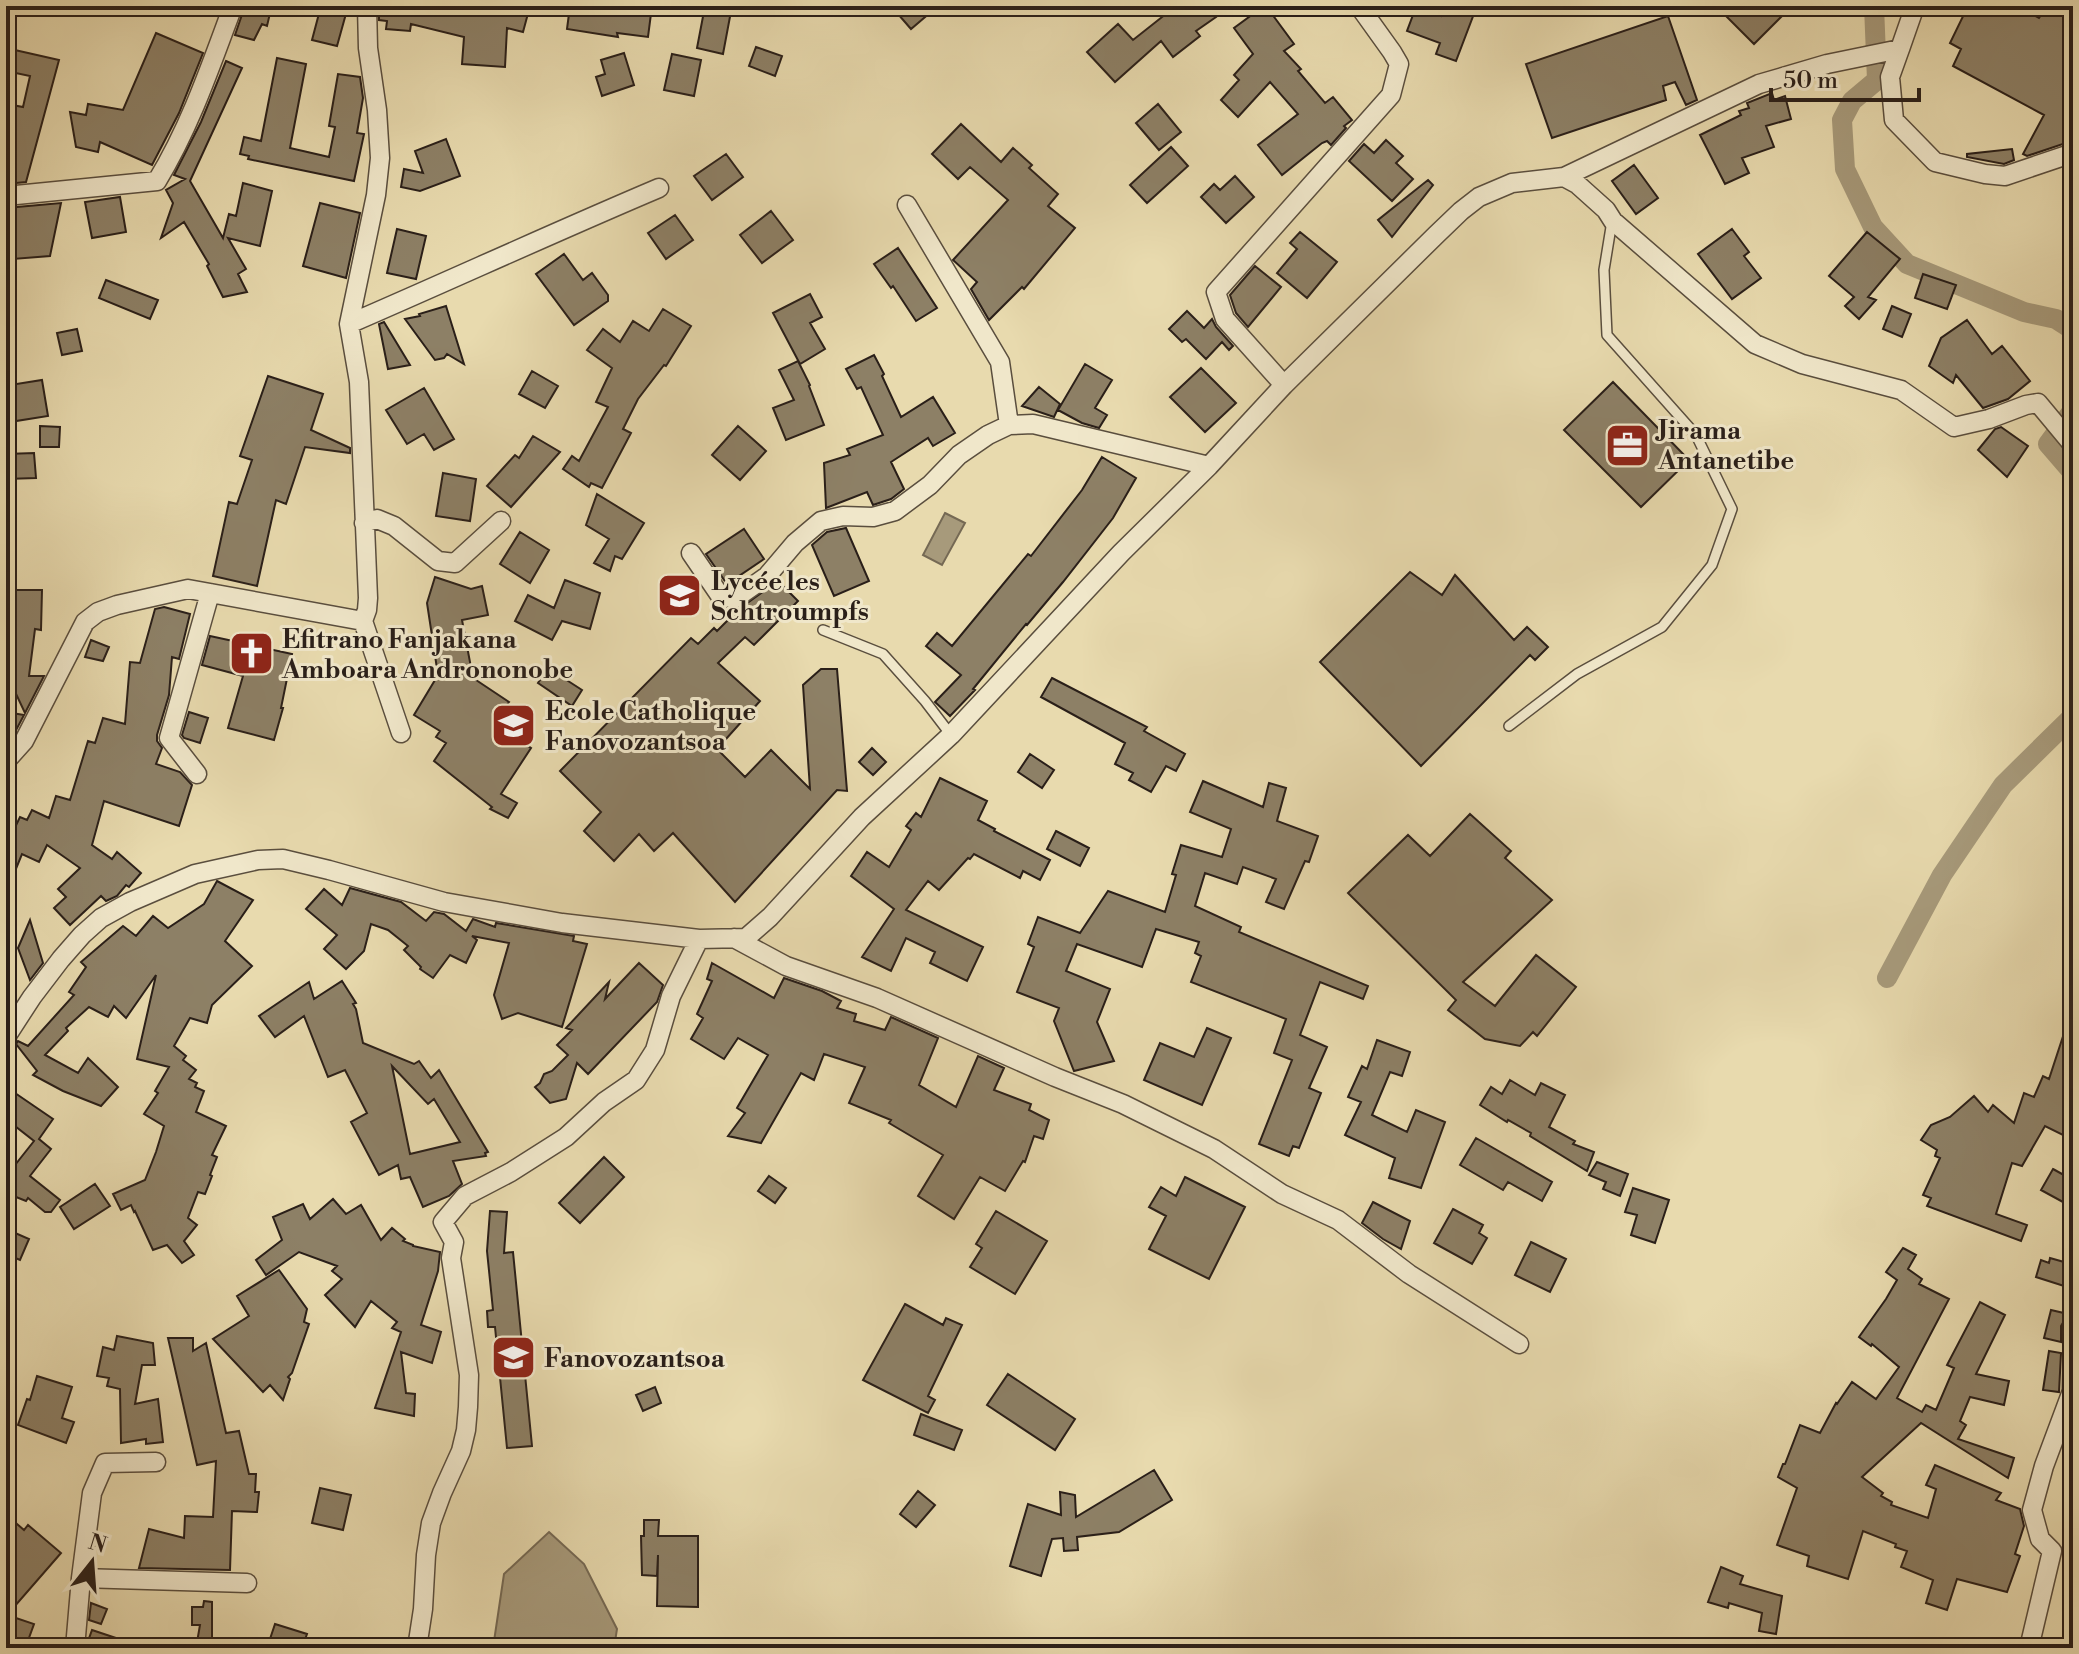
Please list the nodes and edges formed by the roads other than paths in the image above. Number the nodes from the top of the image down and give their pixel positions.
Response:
1 (233, 6) edge
2 (367, 6) edge
3 (1359, 6) edge
4 (1915, 6) edge
5 (1900, 49) junction
6 (2073, 153) edge
7 (1564, 177) junction
8 (659, 188) dead end
9 (6, 196) edge
10 (907, 205) dead end
11 (1613, 221) junction
12 (349, 324) junction
13 (1284, 385) junction
14 (1009, 425) junction
15 (2073, 445) edge
16 (1209, 466) junction
17 (501, 521) dead end
18 (364, 523) junction
19 (691, 553) dead end
20 (210, 593) junction
21 (363, 621) junction
22 (823, 630) dead end
23 (1509, 726) dead end
24 (401, 733) dead end
25 (951, 735) junction
26 (6, 761) edge
27 (197, 774) dead end
28 (734, 938) junction
29 (699, 939) junction
30 (6, 1037) edge
31 (2073, 1327) edge
32 (1519, 1344) dead end
33 (2073, 1428) edge
34 (2054, 1439) junction
35 (156, 1462) dead end
36 (81, 1578) junction
37 (247, 1583) dead end
38 (75, 1648) edge
39 (417, 1648) edge
40 (2029, 1648) edge

1 - 9 street
2 - 12 street
3 - 13 street
4 - 5 street
5 - 6 street
5 - 7 street
7 - 11 street
7 - 13 street
8 - 12 street
10 - 14 street
11 - 15 street
11 - 23 lane
12 - 18 street
13 - 16 street
14 - 16 street
14 - 19 street
16 - 25 street
17 - 18 street
18 - 21 street
20 - 21 street
20 - 26 street
20 - 27 street
21 - 24 street
22 - 25 lane
25 - 28 street
28 - 29 street
28 - 32 street
29 - 30 street
29 - 39 street
31 - 34 street
33 - 34 street
34 - 40 street
35 - 36 street
36 - 37 street
36 - 38 street

